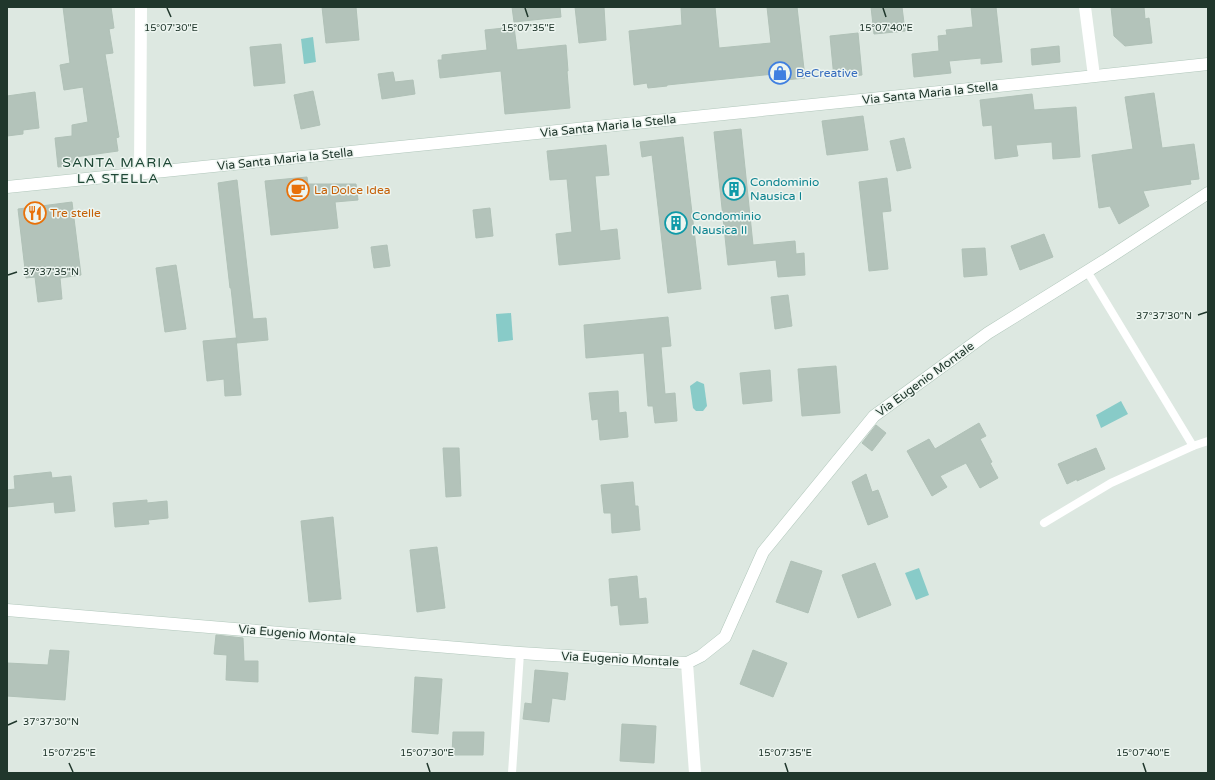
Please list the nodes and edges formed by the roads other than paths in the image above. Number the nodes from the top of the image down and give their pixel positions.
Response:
1 (141, 7) edge
2 (1085, 7) edge
3 (1208, 64) edge
4 (1094, 76) junction
5 (140, 174) junction
6 (7, 187) edge
7 (1208, 193) edge
8 (1087, 271) junction
9 (1208, 441) edge
10 (1193, 446) junction
11 (1044, 523) dead end
12 (7, 610) edge
13 (520, 653) junction
14 (687, 662) junction
15 (512, 773) edge
16 (695, 773) edge

1 - 5 street
2 - 4 street
3 - 4 street, Via Santa Maria la Stella
4 - 5 street, Via Santa Maria la Stella
5 - 6 street, Via Santa Maria la Stella
7 - 8 street, Via Eugenio Montale
8 - 10 lane
8 - 14 street, Via Eugenio Montale
9 - 10 lane
10 - 11 lane
12 - 13 street, Via Eugenio Montale
13 - 14 street, Via Eugenio Montale
13 - 15 lane
14 - 16 street

